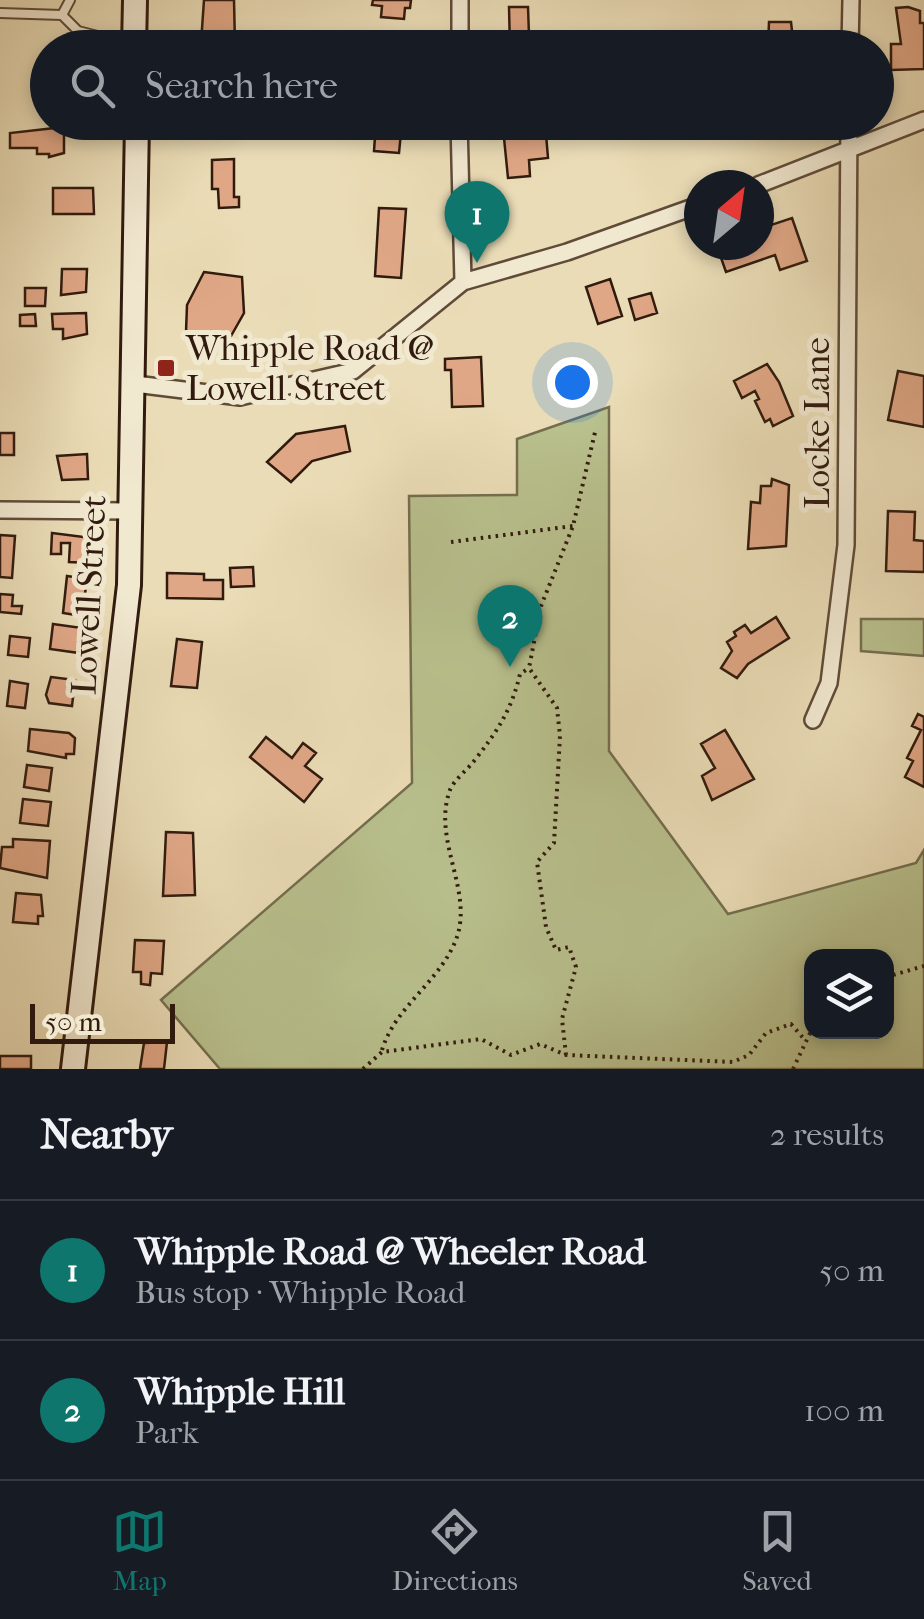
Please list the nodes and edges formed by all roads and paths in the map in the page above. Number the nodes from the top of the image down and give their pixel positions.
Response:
1 (70, 0) edge
2 (135, 0) edge
3 (460, 0) edge
4 (851, 0) edge
5 (0, 13) edge
6 (62, 15) junction
7 (76, 30) edge
8 (134, 30) edge
9 (460, 30) edge
10 (850, 30) edge
11 (924, 120) edge
12 (894, 132) edge
13 (137, 140) edge
14 (459, 140) edge
15 (848, 140) edge
16 (875, 140) edge
17 (848, 151) junction
18 (774, 179) edge
19 (684, 210) edge
20 (463, 282) junction
21 (135, 384) junction
22 (596, 428) dead end
23 (0, 510) edge
24 (129, 511) junction
25 (574, 526) junction
26 (451, 542) dead end
27 (529, 668) junction
28 (813, 720) dead end
29 (924, 966) edge
30 (894, 975) edge
31 (805, 1040) joint
32 (76, 1044) junction
33 (382, 1052) junction
34 (566, 1054) junction
35 (73, 1069) edge
36 (83, 1069) edge
37 (363, 1069) edge
38 (793, 1069) edge

1 - 6 lane
2 - 8 main road
3 - 9 street
4 - 10 street
5 - 6 lane
6 - 7 lane
11 - 12 street
13 - 21 main road, Lowell Street
14 - 20 street
15 - 17 street, Locke Lane
16 - 17 street
17 - 18 street
17 - 28 street, Locke Lane
19 - 20 street
20 - 21 street
21 - 24 main road, Lowell Street
22 - 25 path
23 - 24 street
24 - 32 main road, Lowell Street
25 - 26 path
25 - 27 path
27 - 33 path
27 - 34 path
29 - 30 path
31 - 34 path
31 - 38 path
32 - 35 main road, Lowell Street
32 - 36 main road
33 - 34 path
33 - 37 path

